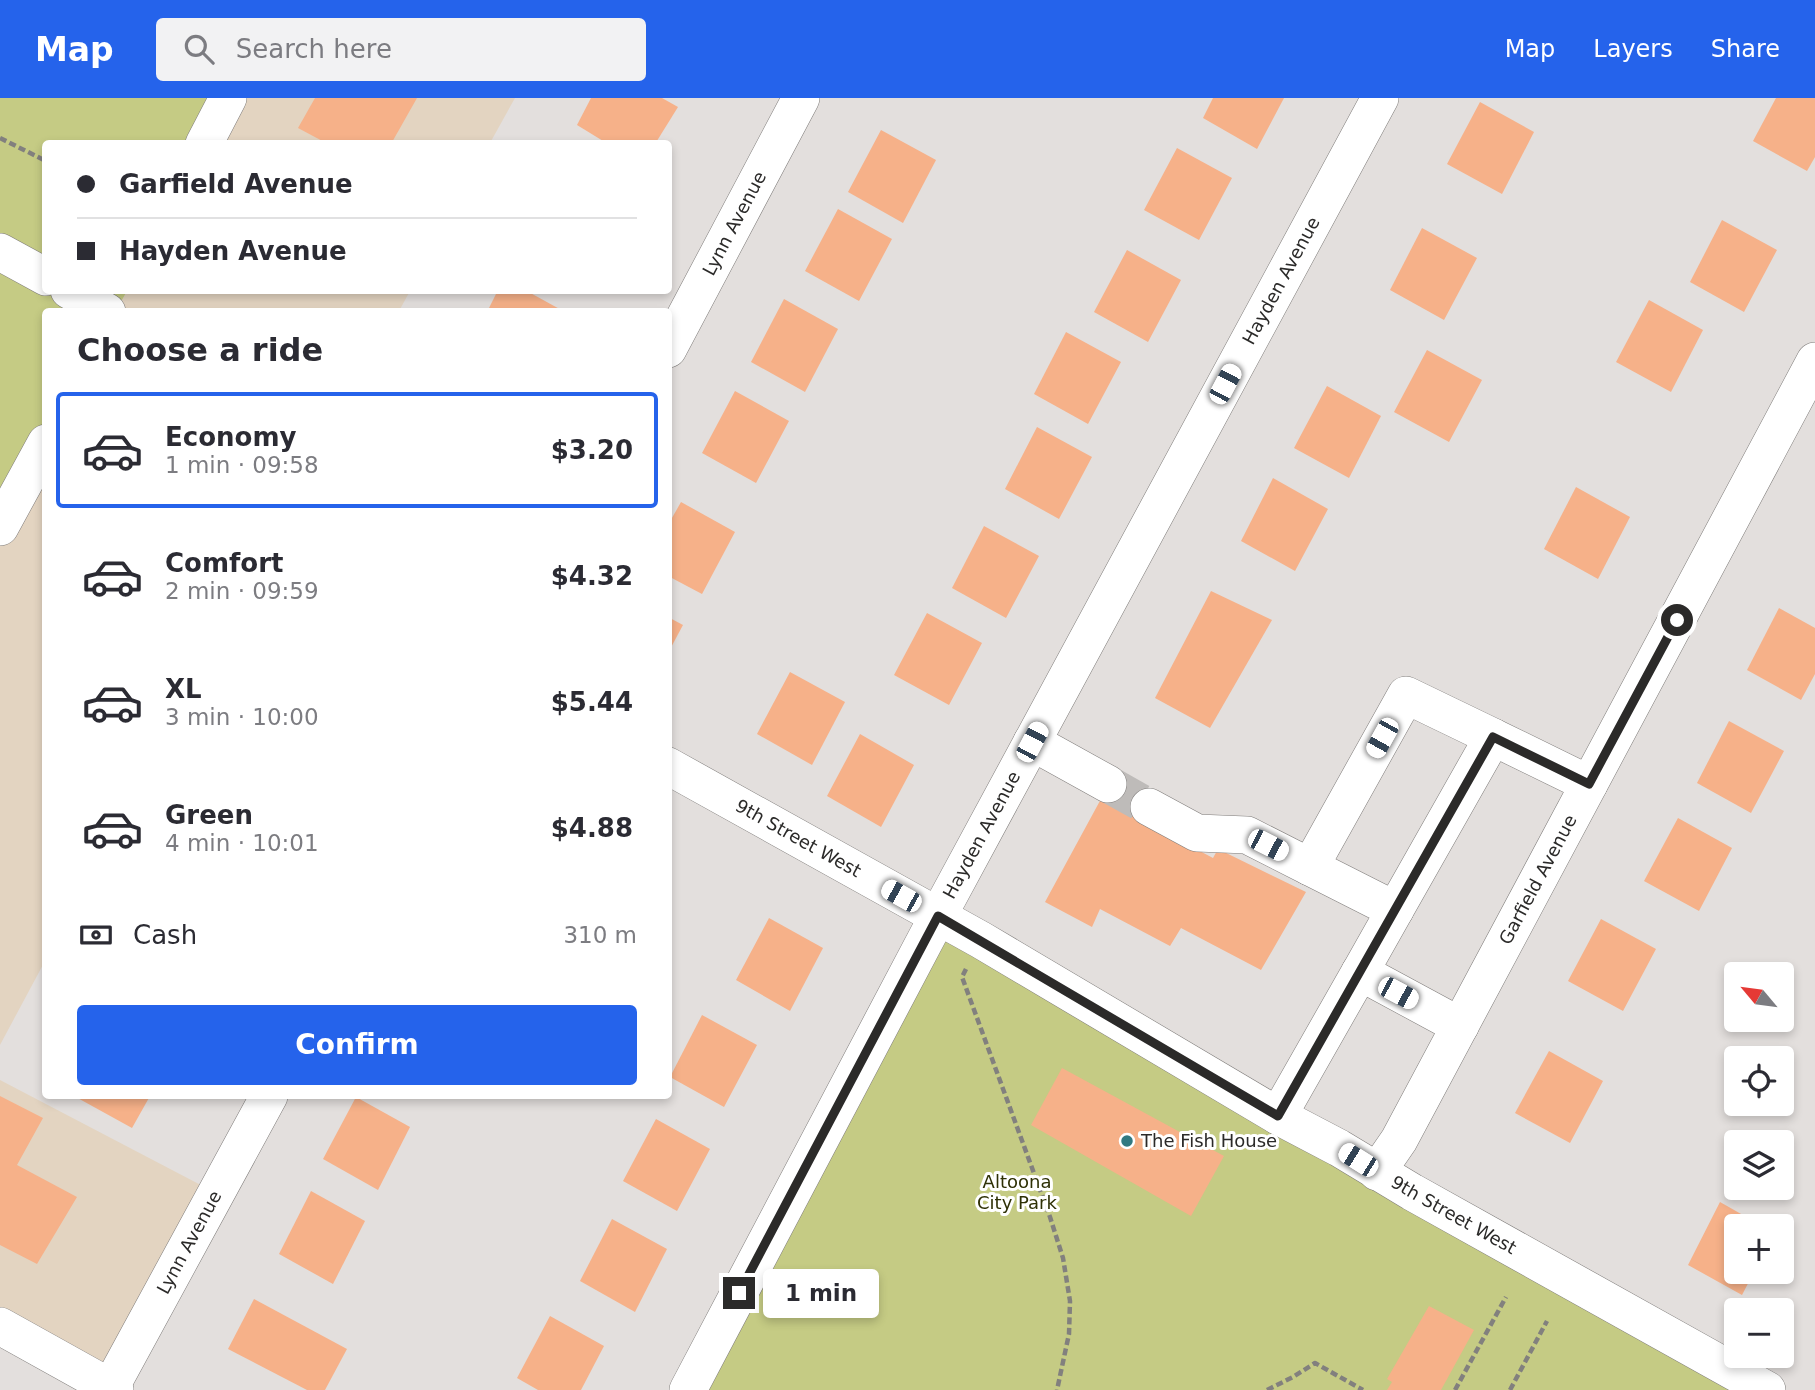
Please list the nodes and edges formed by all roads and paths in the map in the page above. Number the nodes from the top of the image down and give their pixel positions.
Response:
1 (228, 98) edge
2 (802, 98) edge
3 (1380, 98) edge
4 (0, 138) edge
5 (206, 140) edge
6 (42, 159) edge
7 (0, 252) edge
8 (42, 275) edge
9 (76, 294) edge
10 (100, 308) edge
11 (672, 342) edge
12 (1815, 361) edge
13 (42, 450) edge
14 (0, 527) edge
15 (1493, 737) junction
16 (1032, 742) junction
17 (672, 768) edge
18 (1589, 784) junction
19 (1108, 785) tunnel mouth
20 (1149, 807) tunnel mouth
21 (1310, 867) junction
22 (1395, 910) junction
23 (938, 916) junction
24 (981, 940) junction
25 (1360, 972) junction
26 (1460, 1027) junction
27 (267, 1099) edge
28 (1278, 1116) junction
29 (1377, 1172) junction
30 (1506, 1297) dead end
31 (1547, 1321) dead end
32 (0, 1326) edge
33 (112, 1389) edge
34 (688, 1390) edge
35 (1058, 1390) edge
36 (1267, 1390) edge
37 (1363, 1390) edge
38 (1455, 1390) edge
39 (1510, 1390) edge
40 (1767, 1390) edge

1 - 5 street
2 - 11 street, Lynn Avenue
3 - 16 street, Hayden Avenue
4 - 6 path
7 - 8 street
9 - 10 street
12 - 18 street, Garfield Avenue
13 - 14 street
15 - 18 street
15 - 21 street
15 - 22 street
16 - 19 street
16 - 23 street, Hayden Avenue
17 - 23 street, 9th Street West
18 - 26 street, Garfield Avenue
20 - 21 street
21 - 22 street
22 - 25 street
23 - 24 street, 9th Street West
23 - 34 street, Hayden Avenue
24 - 28 street, 9th Street West
24 - 35 path
25 - 26 street
25 - 28 street
26 - 29 street, Garfield Avenue
27 - 33 street, Lynn Avenue
28 - 29 street, 9th Street West
29 - 40 street, 9th Street West
30 - 38 path
31 - 39 path
32 - 33 street
36 - 37 path

